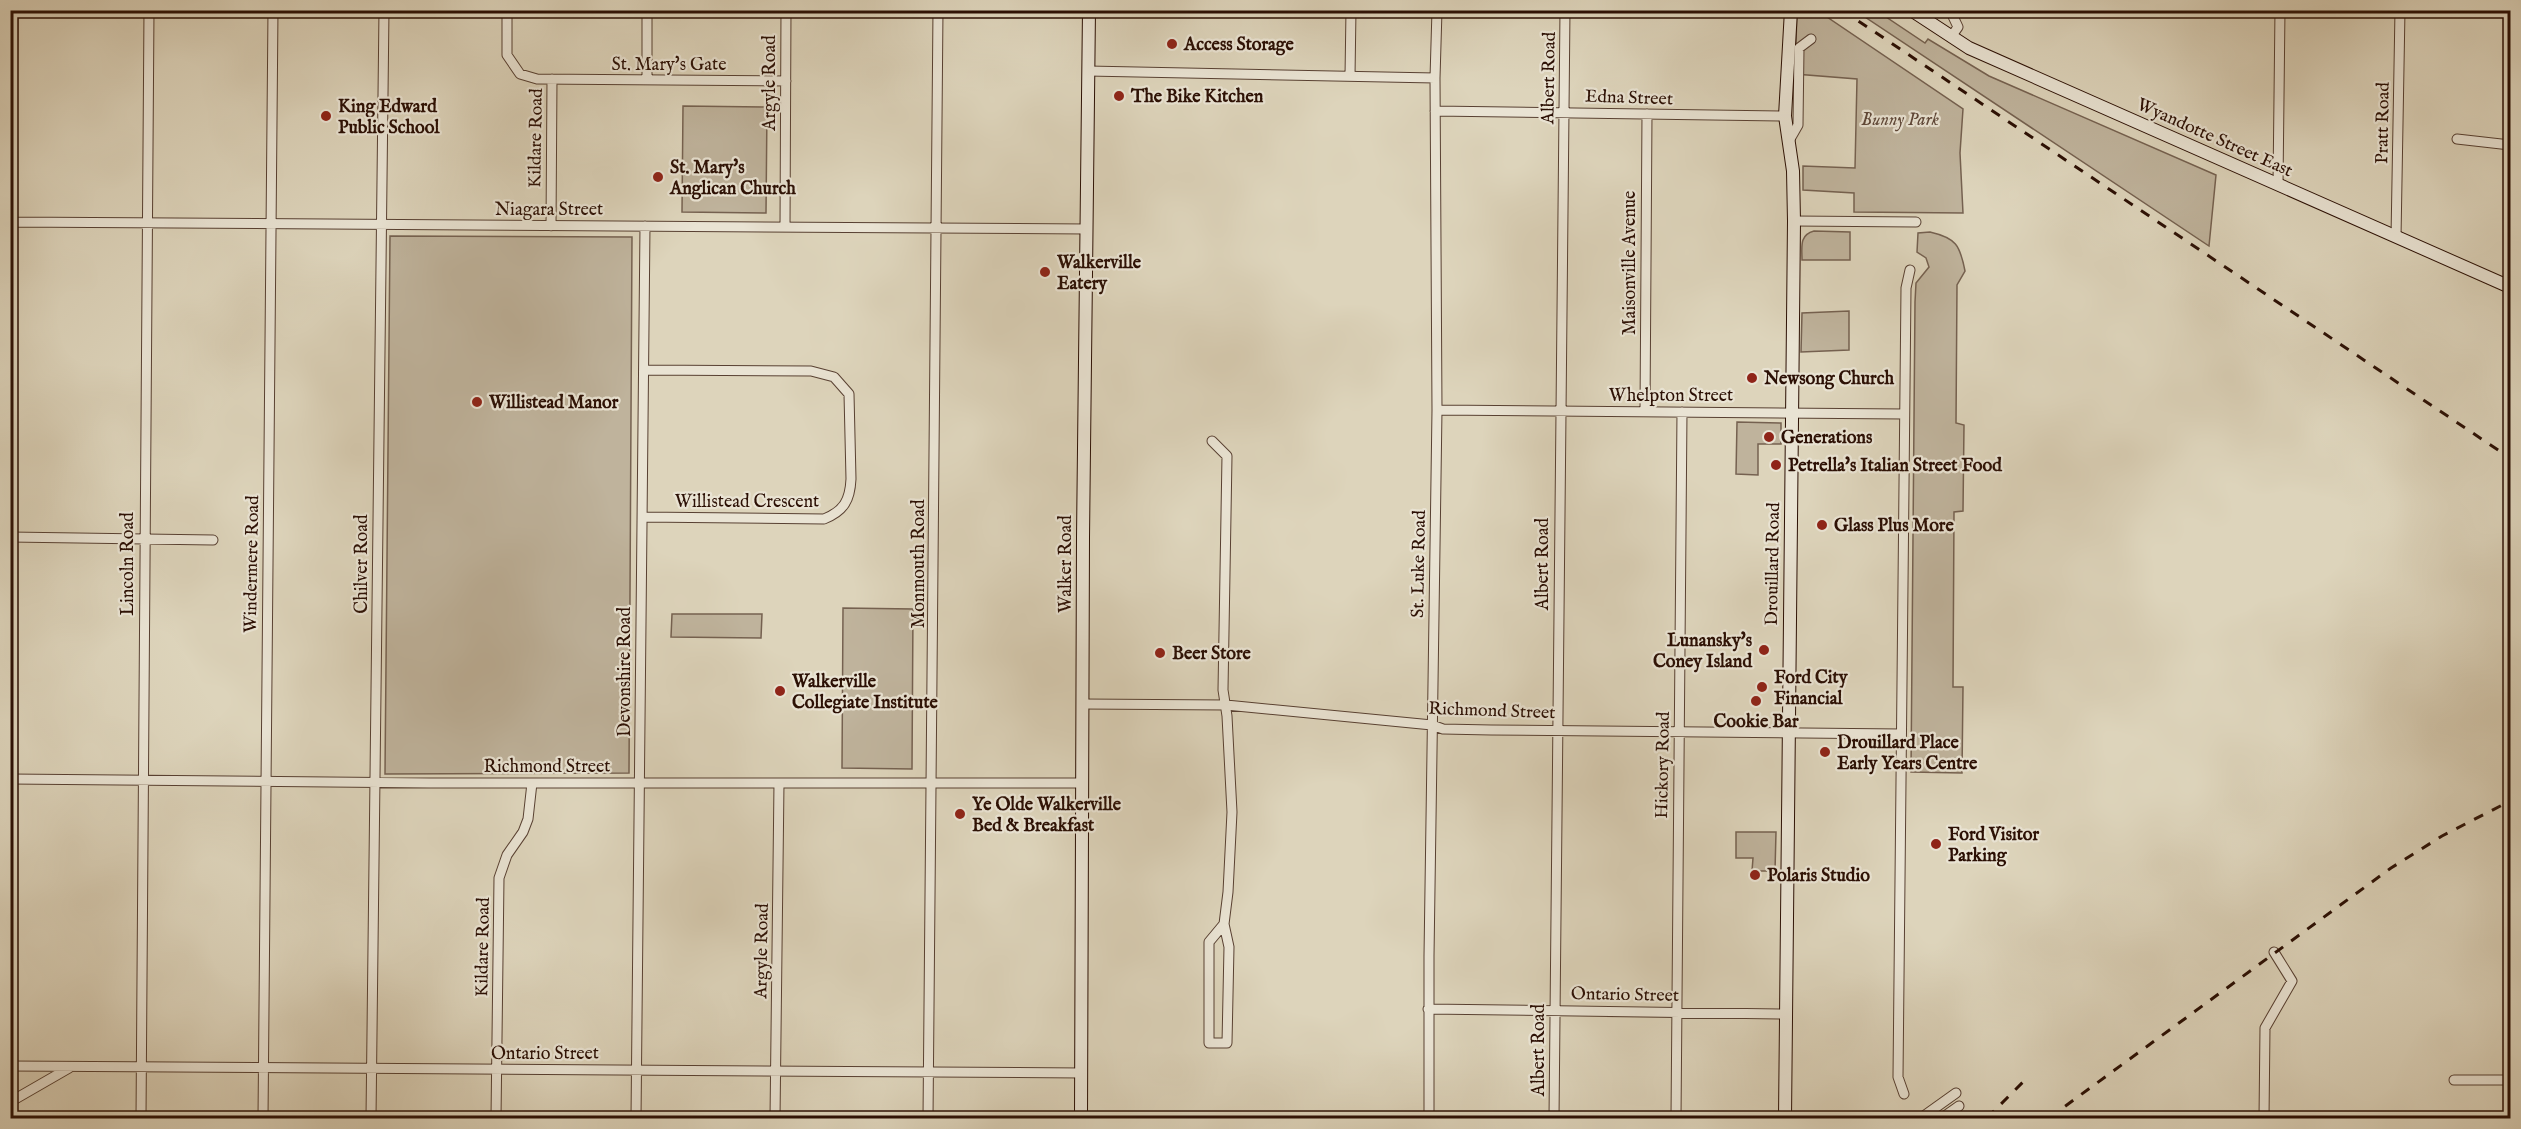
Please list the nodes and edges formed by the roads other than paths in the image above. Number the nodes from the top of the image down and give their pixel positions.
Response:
1 (13, 10) edge
2 (149, 10) edge
3 (273, 10) edge
4 (384, 10) edge
5 (507, 10) edge
6 (647, 10) edge
7 (786, 10) edge
8 (938, 10) edge
9 (1089, 10) edge
10 (1351, 10) edge
11 (1437, 10) edge
12 (1565, 10) edge
13 (1791, 10) edge
14 (1911, 10) edge
15 (1950, 10) edge
16 (2280, 10) edge
17 (2400, 10) edge
18 (1952, 38) junction
19 (1811, 39) dead end
20 (1088, 72) junction
21 (1350, 76) junction
22 (1435, 78) junction
23 (552, 80) junction
24 (647, 80) junction
25 (786, 81) junction
26 (1435, 111) junction
27 (1564, 111) junction
28 (1647, 114) junction
29 (1785, 116) junction
30 (1790, 139) junction
31 (2457, 139) dead end
32 (2511, 145) edge
33 (2278, 184) junction
34 (1794, 221) junction
35 (11, 222) edge
36 (1916, 222) dead end
37 (147, 223) junction
38 (271, 224) junction
39 (381, 224) junction
40 (551, 226) junction
41 (645, 226) junction
42 (785, 227) junction
43 (936, 227) junction
44 (1087, 230) junction
45 (2396, 237) junction
46 (1910, 270) dead end
47 (2511, 287) edge
48 (10, 330) edge
49 (644, 370) junction
50 (1437, 410) junction
51 (1560, 411) junction
52 (1645, 411) junction
53 (1682, 412) junction
54 (1792, 412) junction
55 (1904, 414) junction
56 (1212, 441) dead end
57 (642, 517) junction
58 (10, 537) edge
59 (144, 539) junction
60 (213, 540) dead end
61 (1083, 704) junction
62 (1226, 705) junction
63 (1432, 725) junction
64 (1558, 729) junction
65 (1679, 731) junction
66 (1788, 733) junction
67 (1901, 734) junction
68 (10, 779) edge
69 (142, 781) junction
70 (266, 781) junction
71 (376, 782) junction
72 (532, 783) junction
73 (640, 783) junction
74 (779, 783) junction
75 (932, 783) junction
76 (1083, 783) junction
77 (1224, 924) junction
78 (2274, 952) dead end
79 (1428, 1009) junction
80 (1555, 1009) junction
81 (1676, 1011) junction
82 (1785, 1014) junction
83 (10, 1066) edge
84 (71, 1066) junction
85 (141, 1067) junction
86 (263, 1068) junction
87 (371, 1068) junction
88 (497, 1069) junction
89 (637, 1070) junction
90 (776, 1071) junction
91 (928, 1072) junction
92 (1082, 1073) junction
93 (2454, 1080) dead end
94 (2511, 1080) edge
95 (1956, 1093) dead end
96 (1904, 1094) dead end
97 (14, 1100) edge
98 (1959, 1106) dead end
99 (141, 1119) edge
100 (263, 1119) edge
101 (371, 1119) edge
102 (496, 1119) edge
103 (636, 1119) edge
104 (776, 1119) edge
105 (928, 1119) edge
106 (1081, 1119) edge
107 (1429, 1119) edge
108 (1554, 1119) edge
109 (1676, 1119) edge
110 (1785, 1119) edge
111 (1921, 1119) edge
112 (1942, 1119) edge
113 (2264, 1119) edge

1 - 35 street
2 - 37 street, Lincoln Road
3 - 38 street, Windermere Road
4 - 39 street, Chilver Road
5 - 23 street, Kildare Road
6 - 24 street
7 - 25 street, Argyle Road
8 - 43 street, Monmouth Road
9 - 20 main road, Walker Road
10 - 21 street
11 - 22 street, St. Luke Road
12 - 27 street, Albert Road
13 - 29 main road, Drouillard Road
14 - 18 main road, Wyandotte Street East
15 - 18 street
16 - 33 street
17 - 45 street, Pratt Road
18 - 33 main road, Wyandotte Street East
19 - 30 street
20 - 21 street
20 - 44 main road, Walker Road
21 - 22 street
22 - 26 street, St. Luke Road
23 - 24 street, St. Mary's Gate
23 - 40 street, Kildare Road
24 - 25 street, St. Mary's Gate
25 - 42 street, Argyle Road
26 - 27 street, Edna Street
26 - 50 street, St. Luke Road
27 - 28 street, Edna Street
27 - 51 street, Albert Road
28 - 29 street, Edna Street
28 - 52 street, Maisonville Avenue
29 - 30 main road, Drouillard Road
30 - 34 main road, Drouillard Road
31 - 32 street
33 - 45 main road, Wyandotte Street East
34 - 36 street
34 - 54 main road, Drouillard Road
35 - 37 street, Niagara Street
35 - 48 street
37 - 38 street, Niagara Street
37 - 59 street, Lincoln Road
38 - 39 street, Niagara Street
38 - 70 street, Windermere Road
39 - 40 street, Niagara Street
39 - 71 street, Chilver Road
40 - 41 street, Niagara Street
41 - 42 street, Niagara Street
41 - 49 street, Devonshire Road
42 - 43 street, Niagara Street
43 - 44 street, Niagara Street
43 - 75 street, Monmouth Road
44 - 61 main road, Walker Road
45 - 47 main road, Wyandotte Street East
46 - 55 street
49 - 57 street, Devonshire Road
49 - 57 street, Willistead Crescent
50 - 51 street, Whelpton Street
50 - 63 street, St. Luke Road
51 - 52 street, Whelpton Street
51 - 64 street, Albert Road
52 - 53 street, Whelpton Street
53 - 54 street, Whelpton Street
53 - 65 street, Hickory Road
54 - 55 street, Whelpton Street
54 - 66 main road, Drouillard Road
55 - 67 street
56 - 62 street
57 - 73 street, Devonshire Road
58 - 59 street
59 - 60 street
59 - 69 street, Lincoln Road
61 - 62 street, Richmond Street
61 - 76 main road, Walker Road
62 - 63 street, Richmond Street
62 - 77 street
63 - 64 street, Richmond Street
63 - 79 street, St. Luke Road
64 - 65 street, Richmond Street
64 - 80 street, Albert Road
65 - 66 street, Richmond Street
65 - 81 street, Hickory Road
66 - 67 street, Richmond Street
66 - 82 main road, Drouillard Road
67 - 96 street
68 - 69 street, Richmond Street
69 - 70 street, Richmond Street
69 - 85 street, Lincoln Road
70 - 71 street, Richmond Street
70 - 86 street, Windermere Road
71 - 72 street, Richmond Street
71 - 87 street, Chilver Road
72 - 73 street, Richmond Street
72 - 88 street, Kildare Road
73 - 74 street, Richmond Street
73 - 89 street, Devonshire Road
74 - 75 street, Richmond Street
74 - 90 street, Argyle Road
75 - 76 street, Richmond Street
75 - 91 street, Monmouth Road
76 - 92 main road, Walker Road
77 - 77 street
78 - 113 street
79 - 80 street, Ontario Street
79 - 107 street, St. Luke Road
80 - 81 street, Ontario Street
80 - 108 street, Albert Road
81 - 82 street, Ontario Street
81 - 109 street, Hickory Road
82 - 110 main road, Drouillard Road
83 - 84 street, Ontario Street
84 - 85 street, Ontario Street
84 - 97 street
85 - 86 street, Ontario Street
85 - 99 street, Lincoln Road
86 - 87 street, Ontario Street
86 - 100 street, Windermere Road
87 - 88 street, Ontario Street
87 - 101 street, Chilver Road
88 - 89 street, Ontario Street
88 - 102 street, Kildare Road
89 - 90 street, Ontario Street
89 - 103 street, Devonshire Road
90 - 91 street, Ontario Street
90 - 104 street, Argyle Road
91 - 92 street, Ontario Street
91 - 105 street, Monmouth Road
92 - 106 main road, Walker Road
93 - 94 street
95 - 111 street
98 - 112 street

